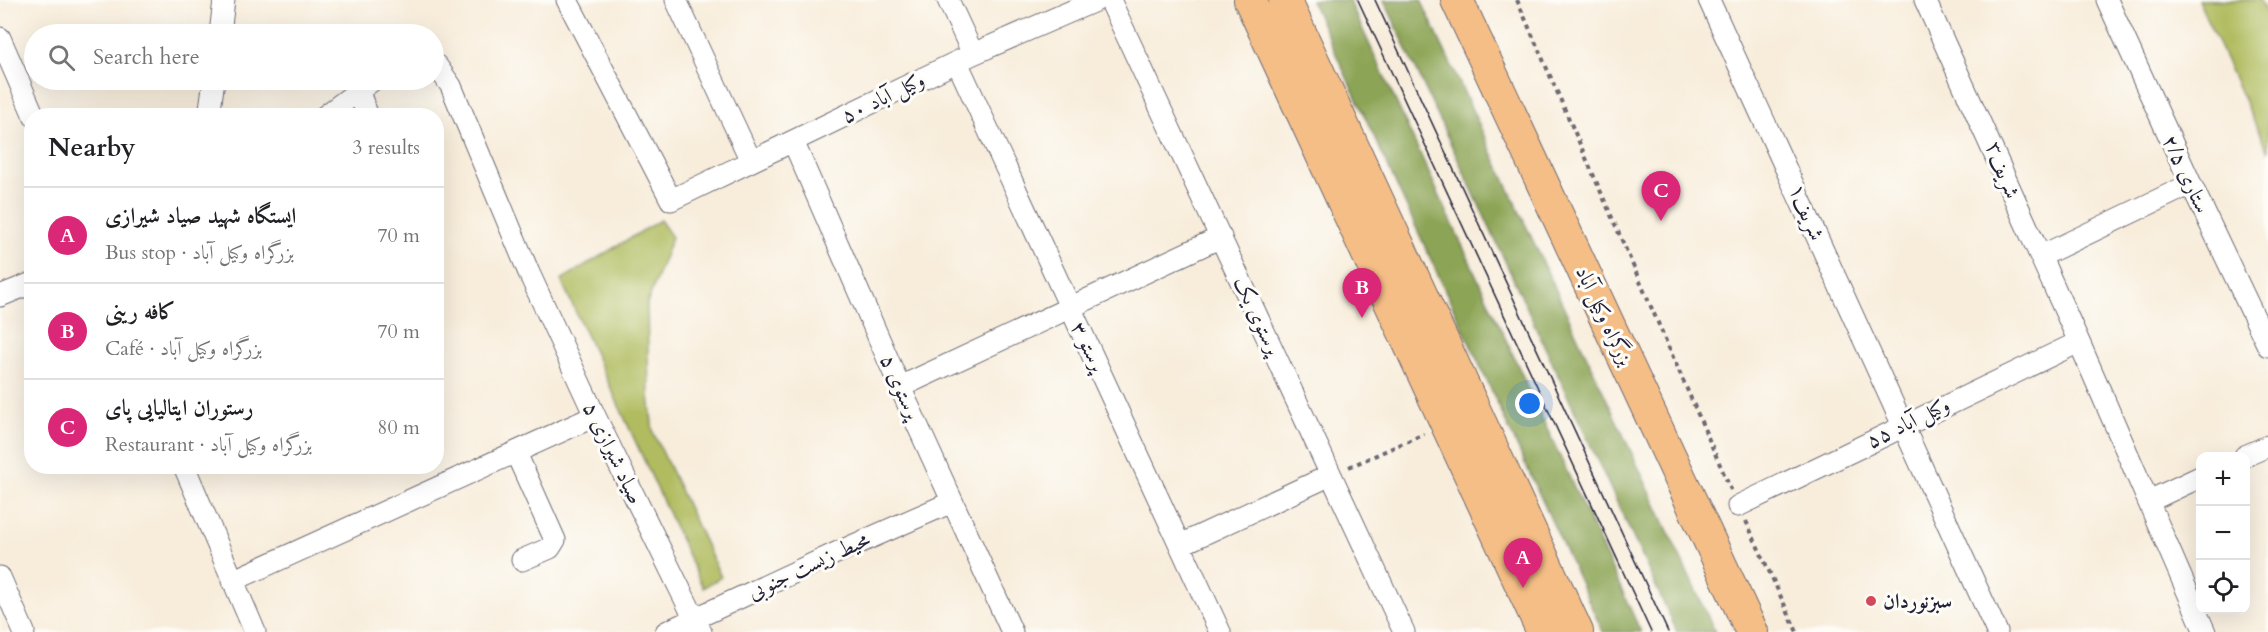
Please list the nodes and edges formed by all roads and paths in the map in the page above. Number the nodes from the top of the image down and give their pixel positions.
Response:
1 (224, 0) edge
2 (567, 0) edge
3 (676, 0) edge
4 (948, 0) edge
5 (1097, 0) edge
6 (1110, 0) edge
7 (1250, 0) edge
8 (1285, 0) edge
9 (1457, 0) edge
10 (1517, 0) edge
11 (1709, 0) edge
12 (1925, 0) edge
13 (2107, 0) edge
14 (221, 24) edge
15 (0, 38) edge
16 (965, 58) junction
17 (444, 76) edge
18 (213, 90) edge
19 (359, 90) edge
20 (365, 90) edge
21 (31, 108) edge
22 (210, 108) edge
23 (335, 108) edge
24 (367, 108) edge
25 (794, 141) junction
26 (751, 161) junction
27 (2191, 184) junction
28 (1221, 237) junction
29 (2041, 256) junction
30 (24, 286) edge
31 (0, 296) edge
32 (1070, 307) junction
33 (2079, 342) junction
34 (2268, 346) edge
35 (900, 387) junction
36 (595, 417) junction
37 (1446, 424) junction
38 (1904, 425) junction
39 (2268, 446) edge
40 (516, 453) junction
41 (2250, 454) edge
42 (187, 474) edge
43 (1331, 475) junction
44 (2196, 479) edge
45 (2149, 501) junction
46 (952, 502) junction
47 (1738, 506) junction
48 (1180, 545) junction
49 (522, 560) dead end
50 (0, 577) edge
51 (232, 581) junction
52 (698, 625) edge
53 (24, 632) edge
54 (255, 632) edge
55 (666, 632) edge
56 (1012, 632) edge
57 (1220, 632) edge
58 (1404, 632) edge
59 (1543, 632) edge
60 (1577, 632) edge
61 (1752, 632) edge
62 (1797, 632) edge
63 (1997, 632) edge
64 (2205, 632) edge

1 - 14 street
2 - 26 street, ۵۰ وکیل آباد
3 - 26 street
4 - 16 street, پرستو ۳
5 - 16 street, ۵۰ وکیل آباد
6 - 28 street, پرستوی یک
7 - 37 highway
8 - 60 highway
9 - 61 highway, بزرگراه وکیل آباد
10 - 47 path
11 - 38 street, شریف١
12 - 29 street, شریف٣
13 - 27 street, ستاری ۲/۵
15 - 21 street
16 - 25 street, ۵۰ وکیل آباد
16 - 32 street, پرستو ۳
17 - 36 street, صیاد شیرازی ۵
18 - 22 street
19 - 23 street
20 - 24 street
25 - 26 street, ۵۰ وکیل آباد
25 - 35 street, پرستوی ۵
27 - 29 street
27 - 34 street, ستاری ۲/۵
28 - 32 street
28 - 43 street, پرستوی یک
29 - 33 street, شریف٣
30 - 31 street
32 - 35 street
32 - 48 street, پرستو ۳
33 - 38 street, ۵۵ وکیل آباد
33 - 45 street, شریف٣
35 - 46 street, پرستوی ۵
36 - 40 street
36 - 52 street, صیاد شیرازی ۵
37 - 43 path
37 - 59 highway
38 - 47 street, ۵۵ وکیل آباد
38 - 63 street, شریف١
39 - 41 street
40 - 49 street
40 - 51 street
42 - 51 street
43 - 48 street
43 - 58 street, پرستوی یک
44 - 45 street
45 - 64 street, شریف٣
46 - 52 street, محیط زیست جنوبی
46 - 56 street, پرستوی ۵
47 - 62 path
48 - 57 street, پرستو ۳
50 - 53 street
51 - 54 street
52 - 55 street, محیط زیست جنوبی

